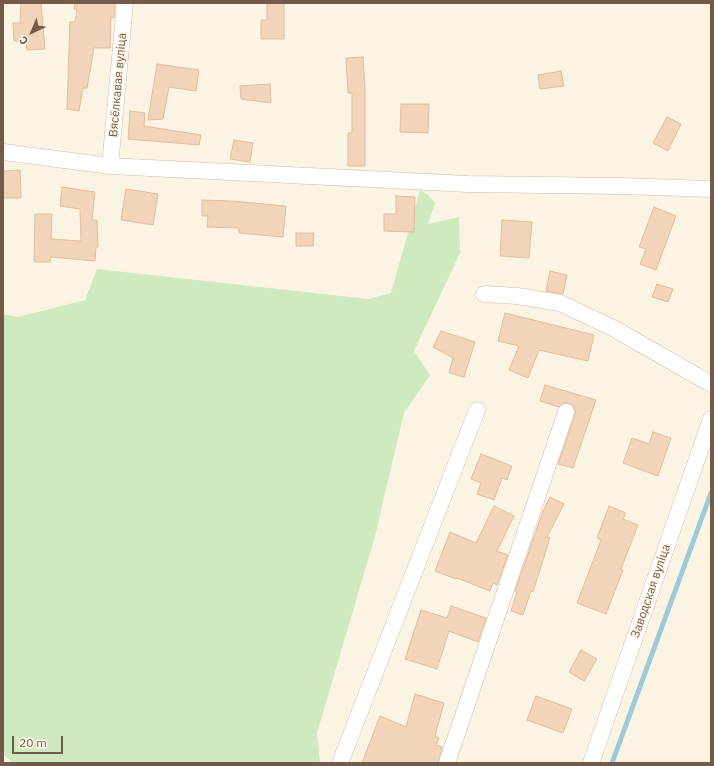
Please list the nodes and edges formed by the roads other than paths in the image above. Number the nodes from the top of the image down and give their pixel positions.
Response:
1 (125, 3) edge
2 (3, 152) edge
3 (110, 166) junction
4 (711, 189) edge
5 (484, 294) dead end
6 (711, 384) edge
7 (477, 410) dead end
8 (566, 412) dead end
9 (711, 419) edge
10 (340, 763) edge
11 (447, 763) edge
12 (591, 763) edge

1 - 3 street, Вясёлкавая вуліца
2 - 3 street
3 - 4 street
5 - 6 street
7 - 10 street
8 - 11 street
9 - 12 street, Заводская вуліца

